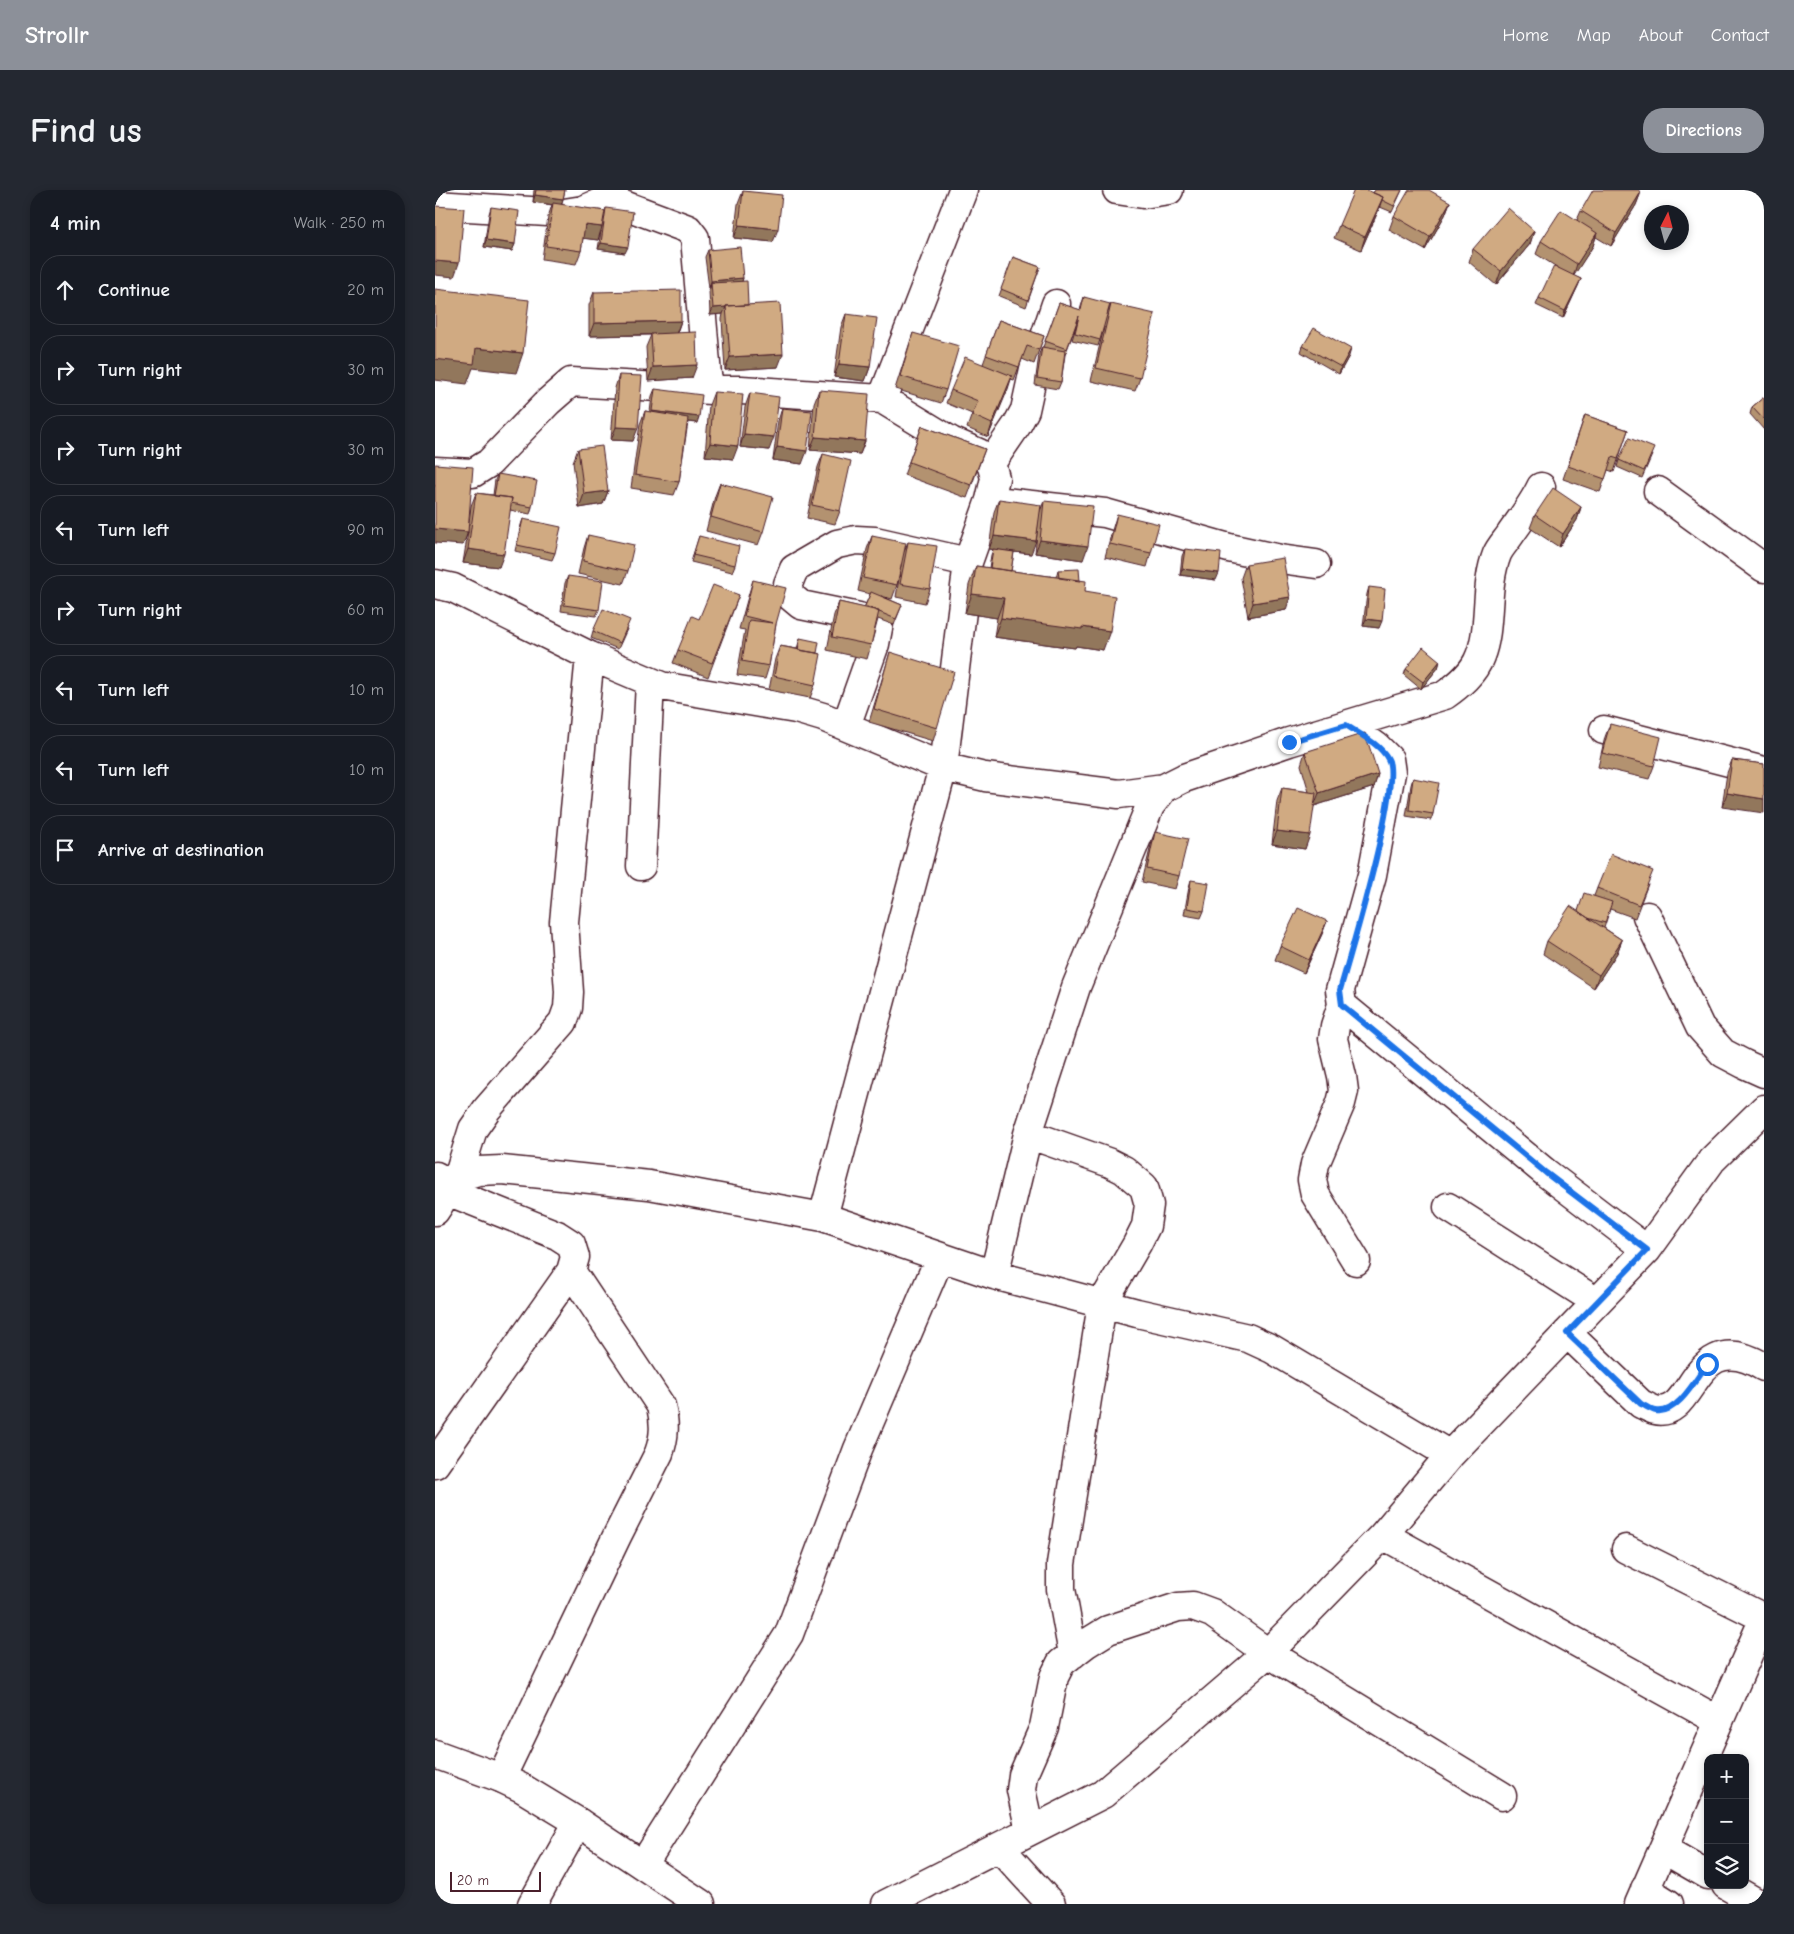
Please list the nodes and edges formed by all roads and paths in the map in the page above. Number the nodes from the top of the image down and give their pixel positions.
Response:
1 (963, 190) edge
2 (1117, 190) edge
3 (1169, 190) edge
4 (608, 194) edge
5 (435, 205) edge
6 (1056, 304) edge
7 (711, 390) junction
8 (882, 399) junction
9 (991, 463) junction
10 (435, 471) edge
11 (1541, 487) dead end
12 (1658, 491) dead end
13 (990, 500) junction
14 (968, 562) junction
15 (1316, 564) dead end
16 (1764, 568) edge
17 (435, 584) edge
18 (590, 656) junction
19 (650, 682) junction
20 (1346, 725) junction
21 (846, 726) junction
22 (1604, 730) dead end
23 (943, 767) junction
24 (1764, 771) edge
25 (1164, 788) junction
26 (641, 866) dead end
27 (1647, 916) dead end
28 (1342, 1005) junction
29 (1764, 1073) edge
30 (1764, 1109) edge
31 (1028, 1134) junction
32 (443, 1187) edge
33 (1449, 1207) dead end
34 (823, 1217) junction
35 (1647, 1250) junction
36 (940, 1257) junction
37 (1356, 1261) dead end
38 (571, 1271) junction
39 (994, 1275) junction
40 (1597, 1302) junction
41 (1102, 1304) junction
42 (1567, 1333) junction
43 (1764, 1367) edge
44 (1450, 1455) junction
45 (435, 1464) edge
46 (1383, 1534) junction
47 (1626, 1549) dead end
48 (1764, 1618) edge
49 (1764, 1627) edge
50 (1268, 1653) junction
51 (1073, 1654) junction
52 (1719, 1721) junction
53 (435, 1754) edge
54 (501, 1778) junction
55 (1502, 1796) dead end
56 (578, 1822) junction
57 (1030, 1831) junction
58 (999, 1846) junction
59 (1663, 1849) junction
60 (643, 1865) junction
61 (1704, 1873) edge
62 (1733, 1889) edge
63 (1642, 1896) edge
64 (532, 1904) edge
65 (701, 1904) edge
66 (886, 1904) edge
67 (1051, 1904) edge
68 (1669, 1904) edge
69 (1759, 1904) edge

1 - 8 street
2 - 3 street
4 - 5 street
4 - 7 street
6 - 9 street
7 - 8 street
7 - 10 street
8 - 9 street
9 - 13 street
11 - 20 street
12 - 16 street
13 - 14 street
13 - 15 street
14 - 21 street
14 - 23 street
17 - 18 street
18 - 19 street
18 - 32 street
19 - 21 street
19 - 26 street
20 - 25 street
20 - 28 street
21 - 23 street
22 - 24 street
23 - 25 street
23 - 34 street
25 - 31 street
27 - 29 street
28 - 35 street
28 - 37 street
30 - 35 street
31 - 39 street
31 - 41 street
32 - 34 street
32 - 38 street
33 - 40 street
34 - 36 street
35 - 40 street
36 - 39 street
36 - 60 street
38 - 45 street
38 - 54 street
39 - 41 street
40 - 42 street
41 - 44 street
41 - 51 street
42 - 43 street
42 - 44 street
44 - 46 street
46 - 50 street
46 - 52 street
47 - 48 street
49 - 52 street
50 - 51 street
50 - 55 street
50 - 57 street
51 - 57 street
52 - 59 street
53 - 54 street
54 - 56 street
56 - 60 street
56 - 64 street
57 - 58 street
58 - 66 street
58 - 67 street
59 - 61 street
59 - 63 street
60 - 65 street
62 - 69 street
63 - 68 street

